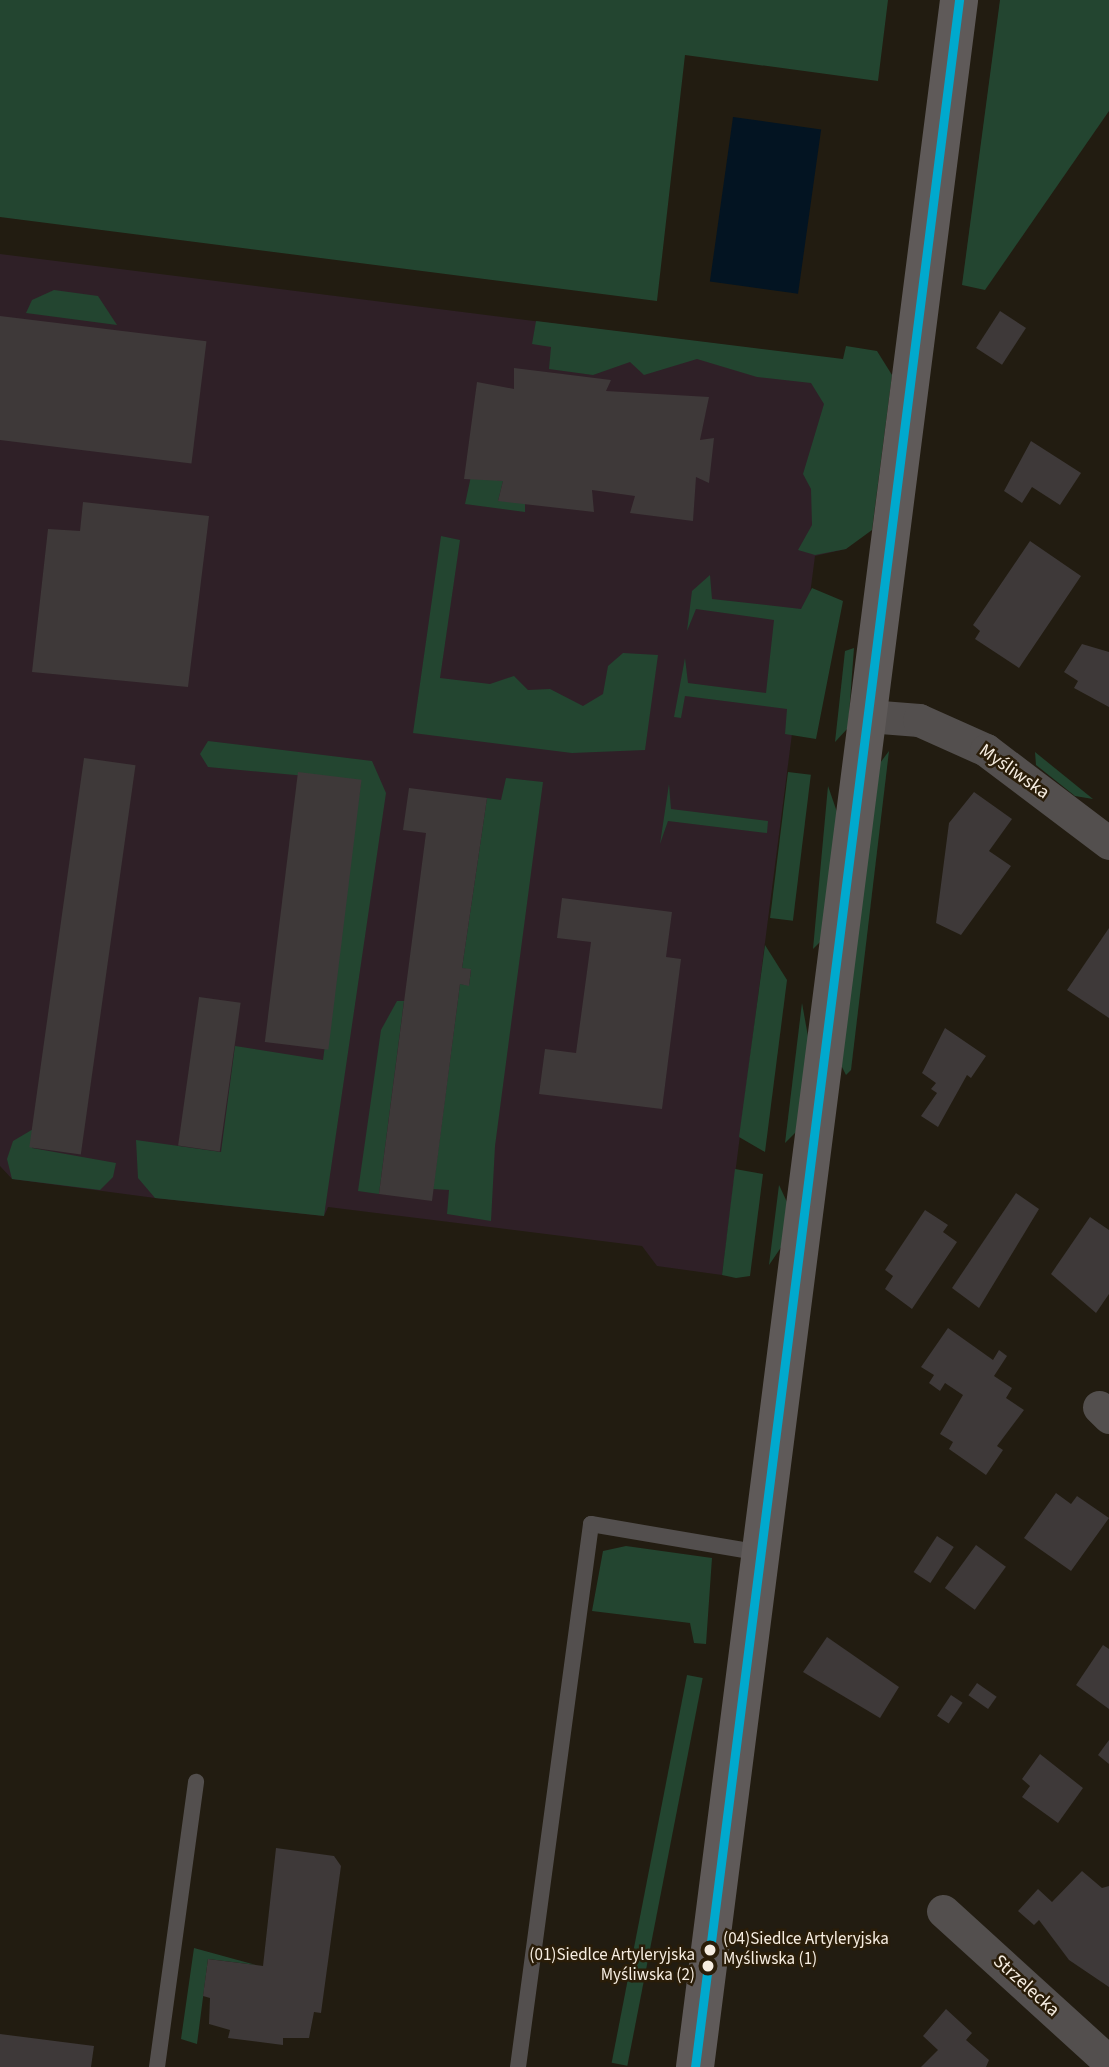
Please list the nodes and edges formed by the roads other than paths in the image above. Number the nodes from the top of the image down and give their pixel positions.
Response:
1 (959, 0) edge
2 (868, 716) junction
3 (1105, 831) edge
4 (761, 1553) junction
5 (196, 1782) dead end
6 (943, 1911) dead end
7 (1109, 2062) edge
8 (157, 2067) edge
9 (518, 2067) edge
10 (695, 2067) edge

1 - 2 street
2 - 3 street, Myśliwska
2 - 4 street
4 - 9 lane
4 - 10 street
5 - 8 lane
6 - 7 street, Strzelecka

